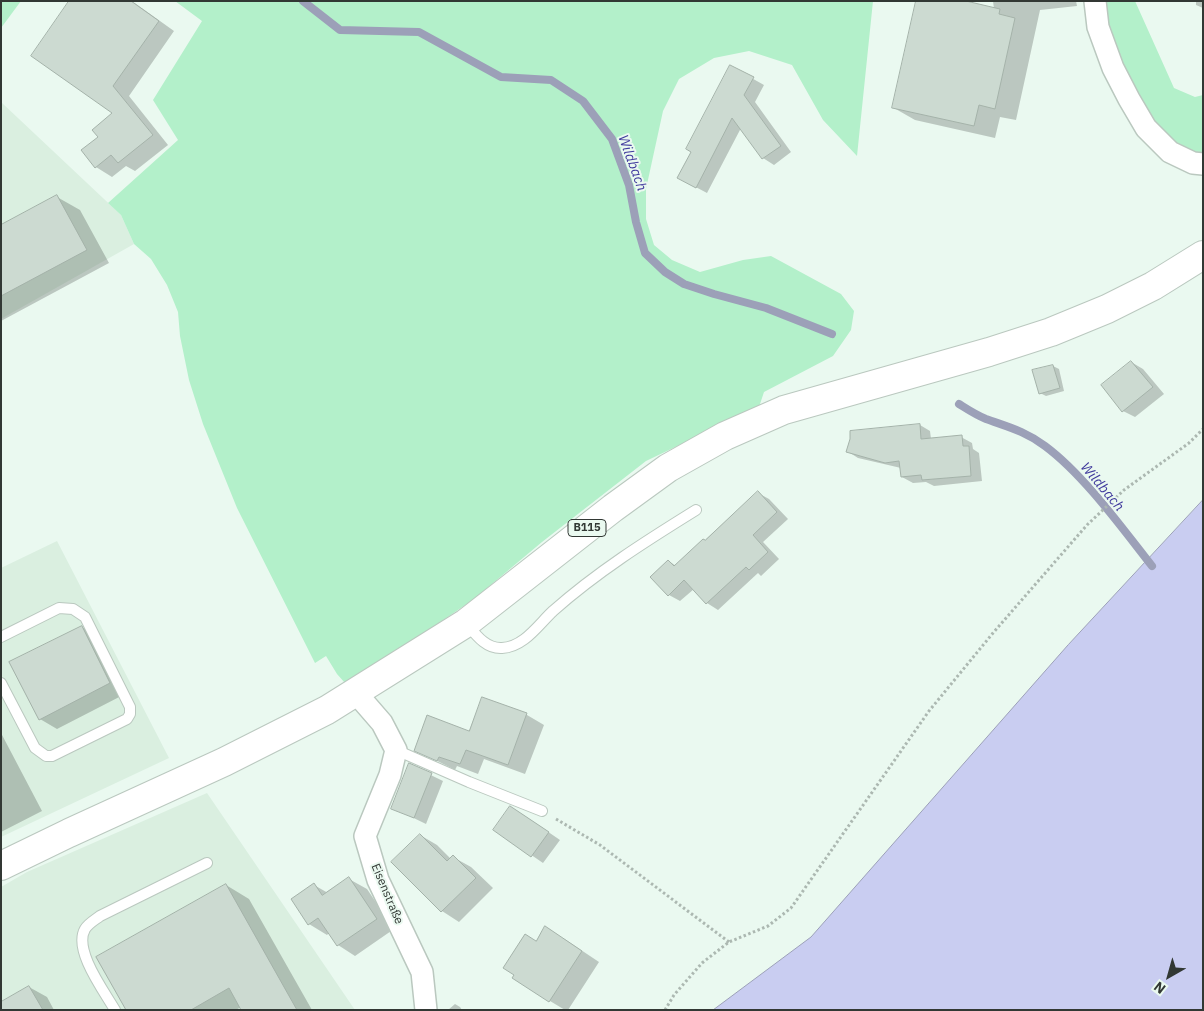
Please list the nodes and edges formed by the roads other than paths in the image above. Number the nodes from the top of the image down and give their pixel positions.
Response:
1 (1095, 1) edge
2 (1203, 164) edge
3 (1203, 255) edge
4 (696, 510) dead end
5 (466, 623) junction
6 (3, 632) edge
7 (1, 683) edge
8 (356, 693) junction
9 (396, 750) junction
10 (542, 811) road end
11 (207, 863) dead end
12 (1, 866) edge
13 (115, 1010) edge
14 (426, 1010) edge

1 - 2 street
3 - 5 main road, B115
4 - 5 lane
5 - 8 main road, B115
6 - 7 lane
8 - 9 street
8 - 12 main road, B115
9 - 10 lane
9 - 14 street, Eisenstraße
11 - 13 lane

